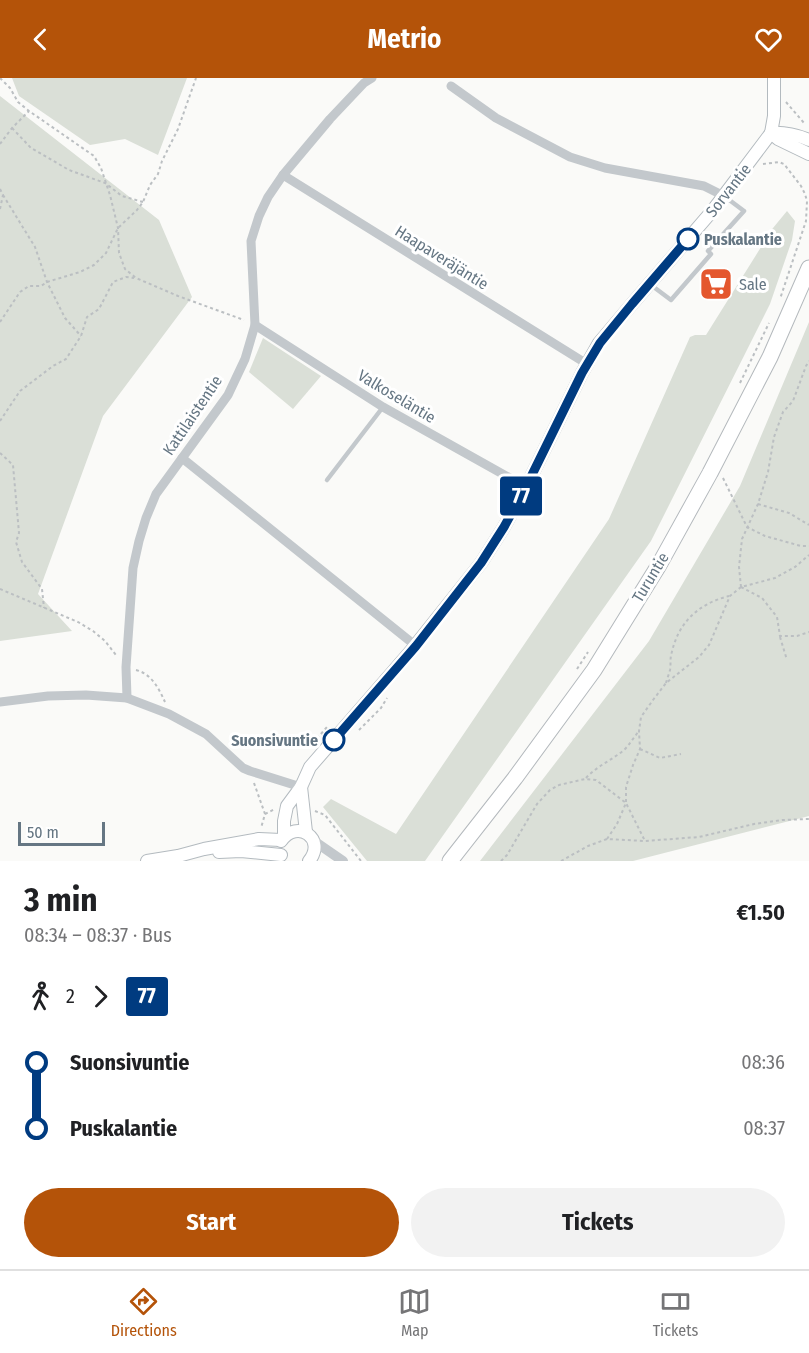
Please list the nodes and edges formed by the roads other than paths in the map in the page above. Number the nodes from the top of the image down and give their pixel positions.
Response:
1 (372, 78) edge
2 (774, 78) edge
3 (451, 86) dead end
4 (771, 133) junction
5 (809, 140) edge
6 (809, 154) edge
7 (282, 175) junction
8 (724, 196) junction
9 (809, 268) edge
10 (649, 284) junction
11 (255, 325) junction
12 (586, 364) junction
13 (383, 407) junction
14 (182, 458) junction
15 (327, 480) dead end
16 (526, 487) junction
17 (416, 646) junction
18 (127, 698) junction
19 (0, 702) edge
20 (301, 787) junction
21 (310, 837) junction
22 (283, 838) junction
23 (184, 855) junction
24 (283, 858) edge
25 (147, 861) edge
26 (309, 861) edge
27 (343, 861) edge
28 (450, 861) edge

1 - 7 street, Kattilaistentie
2 - 4 main road
3 - 8 street
4 - 5 main road
4 - 6 main road
4 - 8 main road, Sorvantie
7 - 11 street, Kattilaistentie
7 - 12 street, Haapaveräjäntie
8 - 10 main road, Sorvantie
8 - 10 lane
9 - 28 highway, Turuntie
10 - 12 main road, Sorvantie
11 - 13 street, Valkoseläntie
11 - 14 street, Kattilaistentie
12 - 16 main road, Sorvantie
13 - 15 lane
13 - 16 street, Valkoseläntie
14 - 17 street
14 - 18 street, Kattilaistentie
16 - 17 main road, Sorvantie
17 - 20 main road, Sorvantie
18 - 19 street
18 - 20 street
20 - 21 main road
20 - 22 main road, Sorvantie
21 - 22 main road
21 - 26 main road
21 - 27 street
22 - 23 main road
22 - 24 main road, Sorvantie
23 - 24 main road
23 - 25 main road

